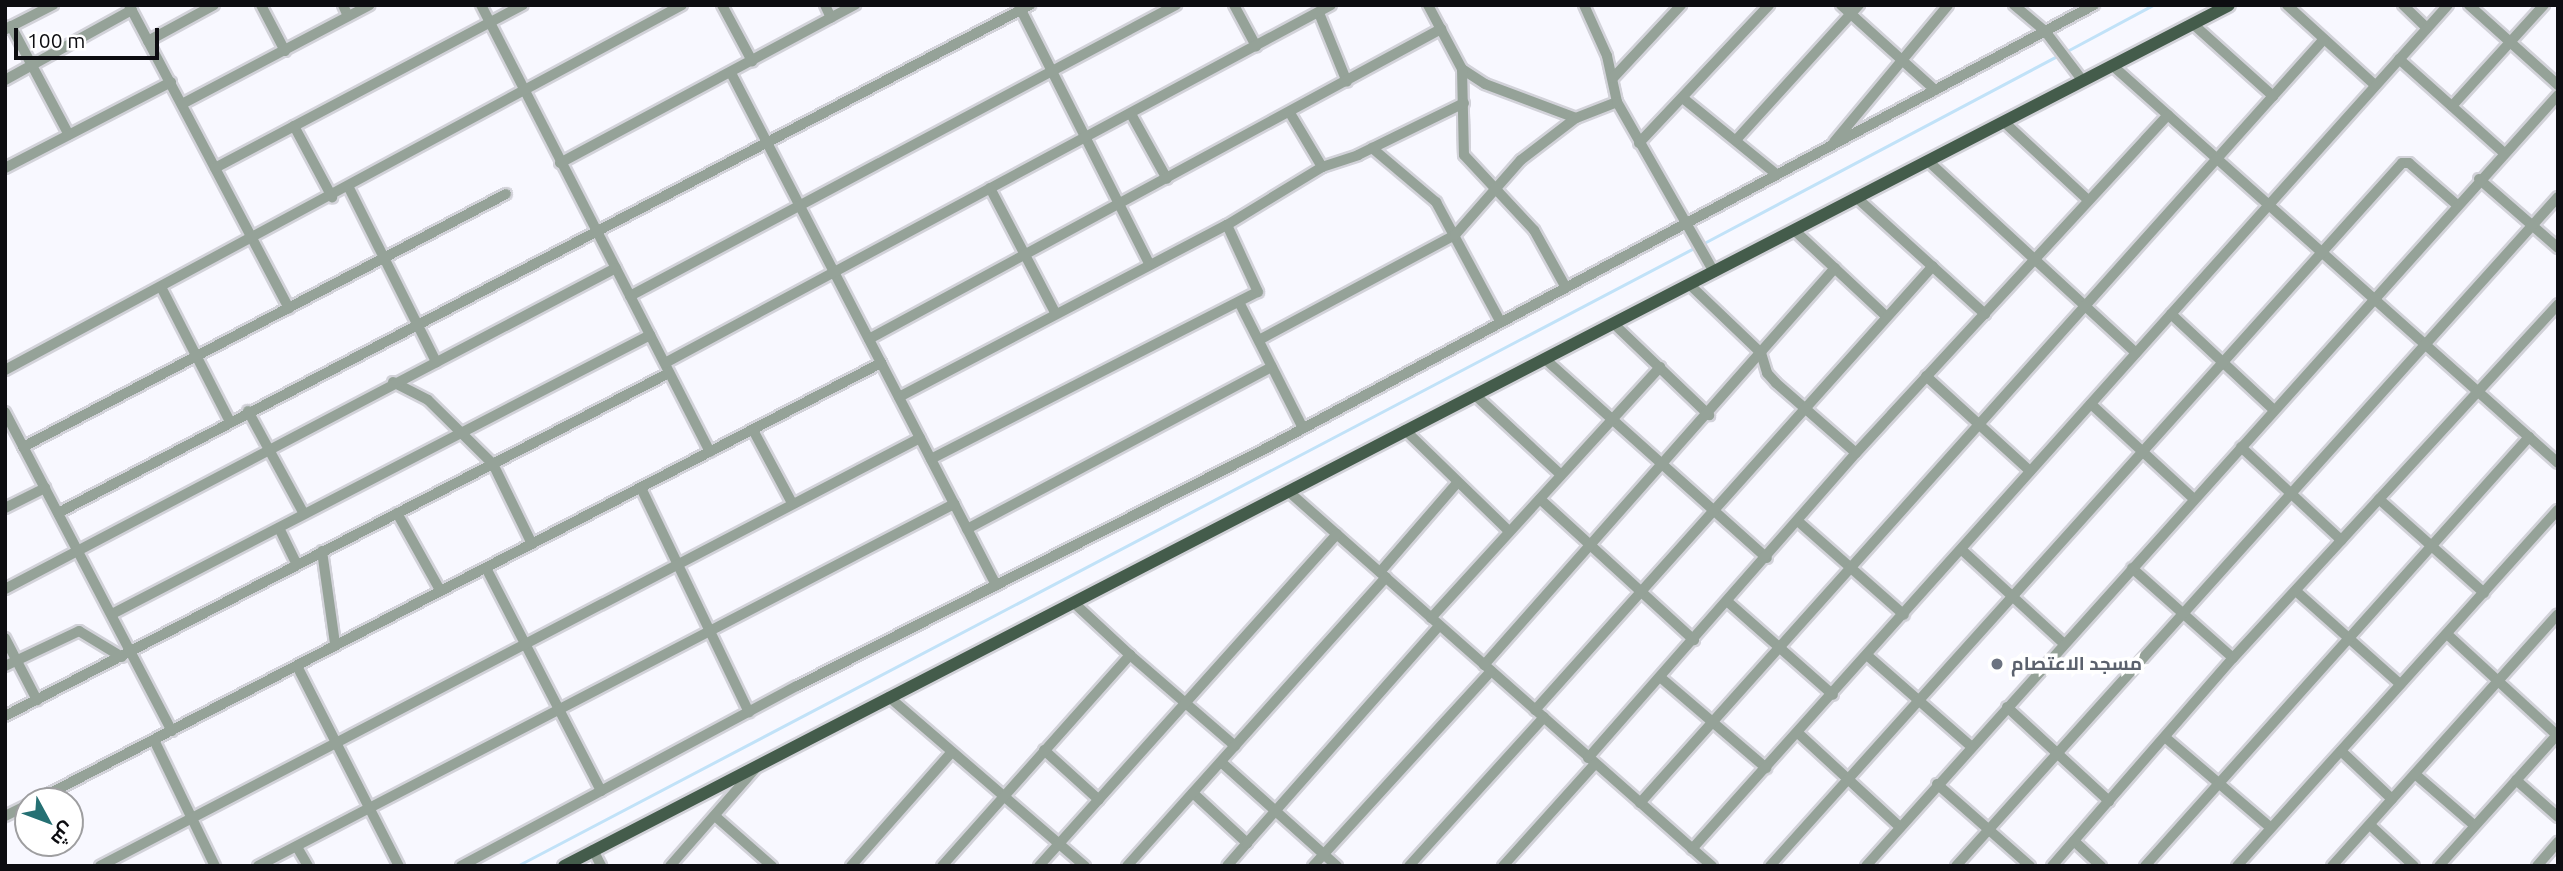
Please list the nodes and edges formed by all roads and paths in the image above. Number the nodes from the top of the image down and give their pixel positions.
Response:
1 (52, 5) edge
2 (214, 5) edge
3 (261, 5) edge
4 (343, 5) edge
5 (370, 5) edge
6 (481, 5) edge
7 (523, 5) edge
8 (682, 5) edge
9 (722, 5) edge
10 (825, 5) edge
11 (855, 5) edge
12 (1177, 5) edge
13 (1234, 5) edge
14 (1331, 5) edge
15 (1428, 5) edge
16 (1681, 5) edge
17 (1769, 5) edge
18 (1841, 5) edge
19 (1859, 5) edge
20 (1948, 5) edge
21 (2014, 5) edge
22 (2094, 5) edge
23 (2230, 5) edge
24 (2287, 5) edge
25 (2403, 5) edge
26 (2448, 5) edge
27 (2469, 5) edge
28 (2544, 5) edge
29 (1585, 6) edge
30 (130, 7) edge
31 (1023, 7) edge
32 (1319, 13) junction
33 (1851, 14) junction
34 (348, 16) junction
35 (831, 18) junction
36 (490, 23) junction
37 (2193, 24) junction
38 (8, 28) edge
39 (2427, 28) junction
40 (1441, 29) junction
41 (2045, 31) junction
42 (2324, 39) junction
43 (148, 41) junction
44 (2511, 42) junction
45 (1256, 46) junction
46 (285, 51) junction
47 (1900, 58) junction
48 (2399, 59) junction
49 (752, 61) junction
50 (31, 66) junction
51 (2113, 66) junction
52 (1462, 69) junction
53 (1051, 71) junction
54 (731, 73) junction
55 (1613, 78) junction
56 (5, 80) edge
57 (2083, 81) junction
58 (171, 82) junction
59 (1346, 82) junction
60 (2375, 85) junction
61 (2558, 85) edge
62 (1936, 90) junction
63 (522, 92) junction
64 (2558, 95) edge
65 (2273, 96) junction
66 (1684, 99) junction
67 (1617, 102) junction
68 (1464, 103) junction
69 (182, 104) junction
70 (2452, 106) junction
71 (1290, 113) junction
72 (1131, 114) junction
73 (2168, 115) junction
74 (1576, 118) junction
75 (2004, 122) junction
76 (294, 126) junction
77 (69, 135) junction
78 (1084, 136) junction
79 (1736, 140) junction
80 (767, 142) junction
81 (1639, 143) junction
82 (1832, 145) junction
83 (1372, 148) junction
84 (2504, 153) junction
85 (2217, 159) junction
86 (1928, 161) junction
87 (560, 163) junction
88 (1322, 167) junction
89 (5, 168) edge
90 (215, 168) junction
91 (1775, 173) junction
92 (1167, 179) junction
93 (2479, 179) junction
94 (349, 188) junction
95 (990, 188) junction
96 (1494, 188) junction
97 (506, 194) dead end
98 (332, 197) junction
99 (2558, 197) edge
100 (1857, 198) junction
101 (2087, 199) junction
102 (2268, 204) junction
103 (2456, 204) junction
104 (1119, 206) junction
105 (800, 207) junction
106 (1686, 220) junction
107 (1227, 225) junction
108 (2532, 225) junction
109 (1794, 230) junction
110 (597, 231) junction
111 (1455, 234) junction
112 (252, 239) junction
113 (2558, 248) edge
114 (2321, 253) junction
115 (384, 256) junction
116 (1026, 256) junction
117 (2035, 257) junction
118 (1150, 265) junction
119 (1933, 266) junction
120 (616, 268) junction
121 (1835, 268) junction
122 (834, 272) junction
123 (1714, 272) junction
124 (1689, 284) junction
125 (1565, 286) junction
126 (161, 287) junction
127 (630, 296) junction
128 (2374, 298) junction
129 (1239, 302) junction
130 (2558, 304) edge
131 (2087, 306) junction
132 (289, 308) junction
133 (1056, 314) junction
134 (1985, 314) junction
135 (2171, 314) junction
136 (1886, 316) junction
137 (1500, 321) junction
138 (1614, 324) junction
139 (419, 325) junction
140 (650, 335) junction
141 (869, 339) junction
142 (1259, 340) junction
143 (2424, 342) junction
144 (1761, 353) junction
145 (2136, 353) junction
146 (197, 355) junction
147 (1545, 359) junction
148 (436, 362) junction
149 (881, 363) junction
150 (2225, 364) junction
151 (1272, 367) junction
152 (1660, 367) junction
153 (667, 368) junction
154 (5, 370) edge
155 (1926, 376) junction
156 (393, 382) junction
157 (2479, 391) junction
158 (1475, 395) junction
159 (899, 397) junction
160 (2091, 404) junction
161 (1806, 408) junction
162 (2274, 410) junction
163 (248, 411) junction
164 (1709, 415) junction
165 (7, 419) edge
166 (229, 420) junction
167 (1610, 421) junction
168 (1978, 424) junction
169 (1303, 428) junction
170 (753, 430) junction
171 (1405, 430) junction
172 (459, 433) junction
173 (2529, 437) junction
174 (919, 438) junction
175 (23, 446) junction
176 (2241, 447) junction
177 (270, 452) junction
178 (710, 452) junction
179 (2142, 452) junction
180 (1856, 453) junction
181 (931, 459) junction
182 (2558, 463) edge
183 (493, 464) junction
184 (1662, 467) junction
185 (2030, 471) junction
186 (1561, 475) junction
187 (1457, 483) junction
188 (45, 488) junction
189 (641, 488) junction
190 (1288, 491) junction
191 (2288, 493) junction
192 (1540, 499) junction
193 (2194, 499) junction
194 (2379, 499) junction
195 (792, 503) junction
196 (954, 504) junction
197 (5, 508) edge
198 (2558, 510) edge
199 (1712, 511) junction
200 (58, 513) junction
201 (397, 513) junction
202 (304, 514) junction
203 (1799, 522) junction
204 (279, 528) junction
205 (967, 529) junction
206 (1509, 531) junction
207 (1337, 534) junction
208 (2341, 540) junction
209 (532, 544) junction
210 (1591, 546) junction
211 (2431, 546) junction
212 (1962, 550) junction
213 (322, 551) junction
214 (79, 552) junction
215 (1767, 558) junction
216 (296, 563) junction
217 (678, 565) junction
218 (1849, 567) junction
219 (486, 568) junction
220 (2132, 568) junction
221 (1383, 575) junction
222 (996, 585) junction
223 (5, 589) edge
224 (440, 590) junction
225 (1641, 590) junction
226 (2297, 591) junction
227 (2484, 593) junction
228 (2012, 596) junction
229 (1728, 602) junction
230 (1074, 603) junction
231 (2182, 611) junction
232 (114, 613) junction
233 (2558, 614) edge
234 (1904, 615) junction
235 (1431, 618) junction
236 (1440, 626) junction
237 (710, 631) junction
238 (2447, 634) junction
239 (5, 638) edge
240 (2348, 638) junction
241 (1694, 640) junction
242 (2063, 643) junction
243 (335, 644) junction
244 (526, 644) junction
245 (1779, 646) junction
246 (134, 652) junction
247 (1130, 655) junction
248 (1868, 656) junction
249 (122, 657) junction
250 (2233, 658) junction
251 (16, 661) junction
252 (5, 666) edge
253 (297, 666) junction
254 (1488, 668) junction
255 (1660, 677) junction
256 (2497, 679) junction
257 (2400, 684) junction
258 (1833, 695) junction
259 (889, 697) junction
260 (37, 700) junction
261 (1920, 701) junction
262 (1187, 703) junction
263 (2007, 706) junction
264 (560, 710) junction
265 (1535, 710) junction
266 (749, 712) junction
267 (5, 716) edge
268 (1544, 717) junction
269 (1712, 723) junction
270 (172, 731) junction
271 (1798, 733) junction
272 (2558, 734) edge
273 (2166, 738) junction
274 (154, 740) junction
275 (336, 744) junction
276 (1235, 746) junction
277 (1972, 747) junction
278 (1044, 750) junction
279 (2341, 751) junction
280 (2056, 752) junction
281 (951, 753) junction
282 (1591, 761) junction
283 (1221, 762) junction
284 (758, 764) junction
285 (1766, 768) junction
286 (2415, 774) junction
287 (1848, 780) junction
288 (2516, 780) junction
289 (1937, 784) junction
290 (2218, 784) junction
291 (62, 787) edge
292 (601, 791) junction
293 (1193, 793) junction
294 (1003, 797) junction
295 (2392, 799) junction
296 (1099, 800) junction
297 (2109, 801) junction
298 (1640, 803) junction
299 (369, 810) junction
300 (1276, 811) junction
301 (715, 816) junction
302 (2558, 817) edge
303 (193, 819) junction
304 (2370, 825) junction
305 (2475, 826) junction
306 (1900, 827) junction
307 (2270, 827) junction
308 (1989, 829) junction
309 (2074, 841) junction
310 (2558, 842) edge
311 (1247, 843) junction
312 (1059, 844) junction
313 (297, 847) junction
314 (1692, 849) junction
315 (593, 850) junction
316 (1324, 853) junction
317 (767, 864) edge
318 (100, 866) edge
319 (215, 866) edge
320 (258, 866) edge
321 (308, 866) edge
322 (399, 866) edge
323 (461, 866) edge
324 (564, 866) edge
325 (601, 866) edge
326 (670, 866) edge
327 (850, 866) edge
328 (942, 866) edge
329 (1039, 866) edge
330 (1086, 866) edge
331 (1127, 866) edge
332 (1227, 866) edge
333 (1313, 866) edge
334 (1337, 866) edge
335 (1409, 866) edge
336 (1503, 866) edge
337 (1712, 866) edge
338 (1770, 866) edge
339 (1866, 866) edge
340 (1956, 866) edge
341 (2029, 866) edge
342 (2052, 866) edge
343 (2101, 866) edge
344 (2145, 866) edge
345 (2237, 866) edge
346 (2332, 866) edge
347 (2414, 866) edge
348 (2439, 866) edge
349 (2537, 866) edge

1 - 38 street
2 - 43 street
3 - 46 street
4 - 34 street
5 - 34 street
6 - 36 street
7 - 36 street
8 - 63 street
9 - 49 street
10 - 35 street
11 - 35 street
12 - 53 street
13 - 45 street
14 - 32 street
15 - 40 street
16 - 55 street
17 - 66 street
18 - 33 street
19 - 33 street
20 - 47 street
21 - 41 street
22 - 41 street
23 - 37 main road
24 - 42 street
25 - 39 street
26 - 39 street
27 - 44 street
28 - 44 street
29 - 55 street
30 - 43 street
30 - 50 street
31 - 53 street
31 - 80 street
32 - 45 street
32 - 59 street
33 - 47 street
33 - 79 street
34 - 46 street
35 - 49 street
36 - 63 street
36 - 76 street
37 - 51 main road
37 - 65 street
38 - 50 street
39 - 48 street
40 - 52 street
40 - 59 street
41 - 57 street
41 - 62 street
42 - 60 street
42 - 65 street
43 - 58 street
44 - 61 street
44 - 70 street
45 - 72 street
46 - 69 street
47 - 62 street
47 - 82 street
48 - 60 street
48 - 70 street
49 - 54 street
50 - 56 street
50 - 77 street
51 - 57 main road
51 - 73 street
52 - 68 street
52 - 74 street
53 - 78 street
53 - 105 street
54 - 80 street
54 - 87 street
55 - 67 street
57 - 75 main road
58 - 69 street
58 - 77 street
59 - 71 street
60 - 102 street
62 - 82 street
63 - 87 street
63 - 94 street
64 - 84 street
65 - 85 street
66 - 79 street
66 - 81 street
67 - 74 street
67 - 81 street
68 - 83 street
68 - 96 street
69 - 90 street
70 - 84 street
71 - 88 street
71 - 92 street
72 - 78 street
72 - 92 street
73 - 85 street
73 - 101 street
74 - 96 street
75 - 86 main road
75 - 101 street
76 - 90 street
76 - 98 street
77 - 89 street
78 - 95 street
78 - 104 street
79 - 91 street
80 - 105 street
80 - 110 street
81 - 106 street
82 - 91 street
83 - 88 street
83 - 111 street
84 - 93 street
85 - 102 street
85 - 131 street
86 - 100 main road
86 - 117 street
87 - 110 street
88 - 107 street
90 - 112 street
91 - 106 street
92 - 104 street
93 - 103 street
93 - 108 street
94 - 98 street
94 - 115 street
95 - 116 street
95 - 122 street
96 - 111 street
96 - 125 street
97 - 115 street
98 - 112 street
99 - 108 street
100 - 109 main road
100 - 119 street
101 - 117 street
102 - 114 street
102 - 135 street
103 - 114 street
103 - 128 street
104 - 116 street
104 - 118 street
105 - 122 street
105 - 127 street
106 - 123 street
106 - 125 street
107 - 118 street
107 - 129 street
108 - 113 street
108 - 143 street
109 - 121 street
109 - 123 main road
110 - 120 street
110 - 139 street
111 - 137 street
111 - 142 street
112 - 126 street
112 - 132 street
114 - 128 street
114 - 150 street
115 - 132 street
115 - 139 street
116 - 133 street
116 - 141 street
117 - 131 street
117 - 134 street
118 - 133 street
119 - 134 street
119 - 136 street
120 - 127 street
120 - 148 street
121 - 136 street
121 - 144 street
122 - 141 street
122 - 153 street
123 - 124 main road
124 - 138 main road
124 - 144 street
125 - 137 street
126 - 146 street
126 - 154 street
127 - 140 street
128 - 143 street
128 - 162 street
129 - 142 street
129 - 181 street
130 - 157 street
131 - 145 street
131 - 168 street
132 - 146 street
133 - 159 street
134 - 155 street
135 - 145 street
135 - 150 street
136 - 161 street
137 - 169 street
138 - 147 main road
138 - 152 street
139 - 148 street
139 - 163 street
140 - 153 street
140 - 172 street
141 - 149 street
142 - 151 street
143 - 157 street
143 - 191 street
144 - 161 street
144 - 164 street
145 - 160 street
146 - 166 street
146 - 175 street
147 - 158 main road
147 - 167 street
148 - 156 street
149 - 159 street
149 - 170 street
150 - 162 street
150 - 179 street
151 - 169 street
151 - 205 street
152 - 164 street
152 - 167 street
153 - 178 street
153 - 183 street
155 - 168 street
155 - 180 street
156 - 172 street
156 - 177 street
157 - 173 street
157 - 194 street
158 - 171 main road
158 - 186 street
159 - 174 street
160 - 179 street
160 - 185 street
161 - 180 street
161 - 199 street
162 - 176 street
163 - 166 street
163 - 177 street
164 - 184 street
165 - 175 street
166 - 200 street
167 - 184 street
167 - 186 street
168 - 185 street
168 - 218 street
169 - 222 street
170 - 178 street
170 - 195 street
171 - 187 street
171 - 190 main road
172 - 183 street
172 - 202 street
173 - 182 street
173 - 211 street
174 - 181 street
174 - 195 street
175 - 188 street
176 - 191 street
176 - 193 street
177 - 202 street
177 - 214 street
178 - 189 street
179 - 193 street
179 - 228 street
180 - 203 street
181 - 196 street
183 - 201 street
183 - 209 street
184 - 199 street
184 - 210 street
185 - 212 street
186 - 192 street
187 - 206 street
187 - 221 street
188 - 197 street
188 - 200 street
189 - 209 street
189 - 217 street
190 - 207 street
190 - 230 main road
191 - 208 street
191 - 231 street
192 - 206 street
192 - 210 street
193 - 220 street
194 - 208 street
194 - 211 street
195 - 217 street
196 - 205 street
196 - 237 street
198 - 227 street
199 - 215 street
199 - 225 street
200 - 214 street
201 - 213 street
201 - 224 street
202 - 204 street
203 - 215 street
203 - 218 street
204 - 216 street
204 - 232 street
205 - 222 street
206 - 235 street
207 - 221 street
207 - 262 street
208 - 226 street
209 - 219 street
210 - 225 street
210 - 254 street
211 - 227 street
211 - 240 street
212 - 228 street
212 - 234 street
213 - 216 street
213 - 243 street
214 - 223 street
214 - 232 street
215 - 229 street
216 - 246 street
217 - 237 street
217 - 244 street
218 - 234 street
218 - 245 street
219 - 224 street
219 - 244 street
220 - 231 street
220 - 242 street
221 - 235 street
221 - 276 street
222 - 266 street
224 - 243 street
225 - 241 street
225 - 265 street
226 - 240 street
226 - 250 street
227 - 238 street
228 - 242 street
228 - 261 street
229 - 241 street
229 - 245 street
230 - 247 street
230 - 259 main road
231 - 250 street
231 - 280 street
232 - 246 street
233 - 256 street
234 - 248 street
235 - 236 street
236 - 254 street
236 - 300 street
237 - 264 street
237 - 266 street
238 - 256 street
238 - 257 street
239 - 251 street
240 - 257 street
240 - 290 street
241 - 255 street
242 - 263 street
243 - 253 street
244 - 264 street
244 - 275 street
245 - 258 street
245 - 269 street
246 - 249 street
246 - 270 street
247 - 262 street
247 - 278 street
248 - 258 street
248 - 261 street
249 - 251 street
249 - 260 street
250 - 273 street
251 - 252 street
251 - 260 street
253 - 270 street
253 - 275 street
254 - 265 street
254 - 316 street
255 - 269 street
255 - 282 street
256 - 272 street
256 - 286 street
257 - 279 street
258 - 271 street
259 - 281 street
259 - 284 main road
260 - 267 street
261 - 277 street
261 - 287 street
262 - 276 street
262 - 296 street
263 - 277 street
263 - 280 street
264 - 292 street
264 - 299 street
265 - 268 street
266 - 292 street
268 - 282 street
268 - 335 street
269 - 285 street
269 - 298 street
270 - 274 street
271 - 285 street
271 - 287 street
272 - 288 street
273 - 290 street
273 - 297 street
274 - 291 street
274 - 303 street
275 - 299 street
275 - 303 street
276 - 283 street
277 - 289 street
278 - 294 street
278 - 296 street
279 - 295 street
279 - 307 street
280 - 297 street
280 - 308 street
281 - 294 street
281 - 327 street
282 - 298 street
282 - 336 street
283 - 293 street
283 - 300 street
284 - 301 street
284 - 315 main road
285 - 314 street
286 - 295 street
286 - 305 street
287 - 306 street
287 - 338 street
288 - 302 street
288 - 305 street
289 - 306 street
289 - 308 street
290 - 307 street
290 - 344 street
292 - 323 street
293 - 311 street
293 - 331 street
294 - 312 street
294 - 328 street
295 - 304 street
296 - 312 street
297 - 309 street
298 - 314 street
299 - 313 street
299 - 322 street
300 - 311 street
300 - 316 street
301 - 317 street
301 - 326 street
303 - 318 street
303 - 319 street
304 - 346 street
304 - 347 street
305 - 348 street
306 - 339 street
307 - 345 street
308 - 340 street
308 - 341 street
309 - 342 street
309 - 343 street
310 - 349 street
311 - 332 street
312 - 329 street
312 - 330 street
313 - 320 street
313 - 321 street
314 - 337 street
315 - 324 main road
315 - 325 street
316 - 333 street
316 - 334 street

